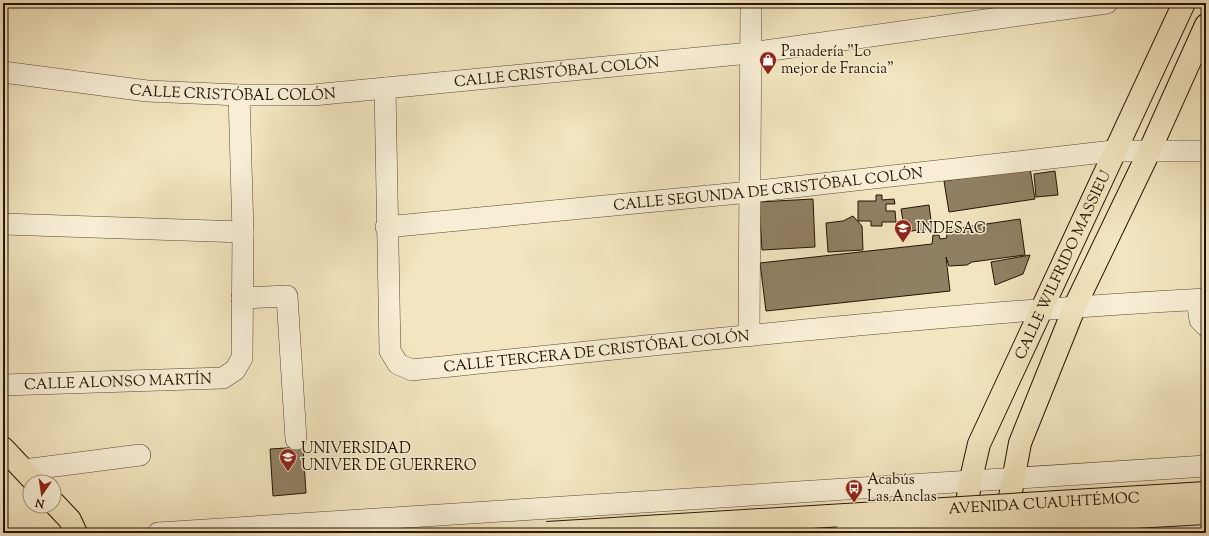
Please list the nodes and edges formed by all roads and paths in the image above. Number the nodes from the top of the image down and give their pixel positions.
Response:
1 (751, 3) edge
2 (1107, 3) edge
3 (1184, 3) edge
4 (1206, 25) edge
5 (750, 53) junction
6 (3, 72) edge
7 (385, 88) junction
8 (239, 94) junction
9 (1113, 151) junction
10 (1206, 151) edge
11 (1149, 152) junction
12 (750, 192) junction
13 (3, 224) edge
14 (386, 227) junction
15 (243, 232) junction
16 (242, 298) junction
17 (1202, 299) edge
18 (1075, 306) junction
19 (1041, 310) junction
20 (1206, 326) edge
21 (749, 336) junction
22 (3, 385) edge
23 (296, 439) dead end
24 (3, 448) edge
25 (140, 455) dead end
26 (1206, 466) edge
27 (28, 474) edge
28 (40, 474) edge
29 (1012, 479) junction
30 (970, 482) junction
31 (1206, 493) edge
32 (62, 512) edge
33 (1206, 513) edge
34 (1206, 526) edge
35 (1123, 532) edge
36 (76, 533) edge
37 (158, 533) edge
38 (547, 533) edge
39 (846, 533) edge
40 (963, 533) edge
41 (1003, 533) edge
42 (1088, 533) edge

1 - 5 street
2 - 5 street, CALLE CRISTÓBAL COLÓN
3 - 9 main road, CALLE WILFRIDO MASSIEU
4 - 11 main road, CALLE WILFRIDO MASSIEU
5 - 7 street, CALLE CRISTÓBAL COLÓN
5 - 12 street
6 - 8 street, CALLE CRISTÓBAL COLÓN
7 - 8 street, CALLE CRISTÓBAL COLÓN
7 - 14 street, CALLE TERCERA DE CRISTÓBAL COLÓN
8 - 15 street, CALLE ALONSO MARTÍN
9 - 11 street, CALLE SEGUNDA DE CRISTÓBAL COLÓN
9 - 12 street, CALLE SEGUNDA DE CRISTÓBAL COLÓN
9 - 19 main road, CALLE WILFRIDO MASSIEU
10 - 11 street, CALLE SEGUNDA DE CRISTÓBAL COLÓN
11 - 18 main road, CALLE WILFRIDO MASSIEU
12 - 14 street, CALLE SEGUNDA DE CRISTÓBAL COLÓN
12 - 21 street
13 - 15 street
14 - 21 street, CALLE TERCERA DE CRISTÓBAL COLÓN
15 - 16 street, CALLE ALONSO MARTÍN
16 - 22 street, CALLE ALONSO MARTÍN
16 - 23 street
17 - 18 street, CALLE TERCERA DE CRISTÓBAL COLÓN
17 - 20 street
18 - 19 street, CALLE TERCERA DE CRISTÓBAL COLÓN
18 - 29 main road, CALLE WILFRIDO MASSIEU
19 - 21 street, CALLE TERCERA DE CRISTÓBAL COLÓN
19 - 30 main road, CALLE WILFRIDO MASSIEU
24 - 27 main road
25 - 28 street
26 - 29 street
29 - 30 street
29 - 41 main road, CALLE WILFRIDO MASSIEU
30 - 37 street
30 - 40 main road, CALLE WILFRIDO MASSIEU
31 - 38 main road, AVENIDA CUAUHTÉMOC, bridge
32 - 36 main road
33 - 39 main road, AVENIDA CUAUHTÉMOC, bridge
34 - 35 street
35 - 42 street

